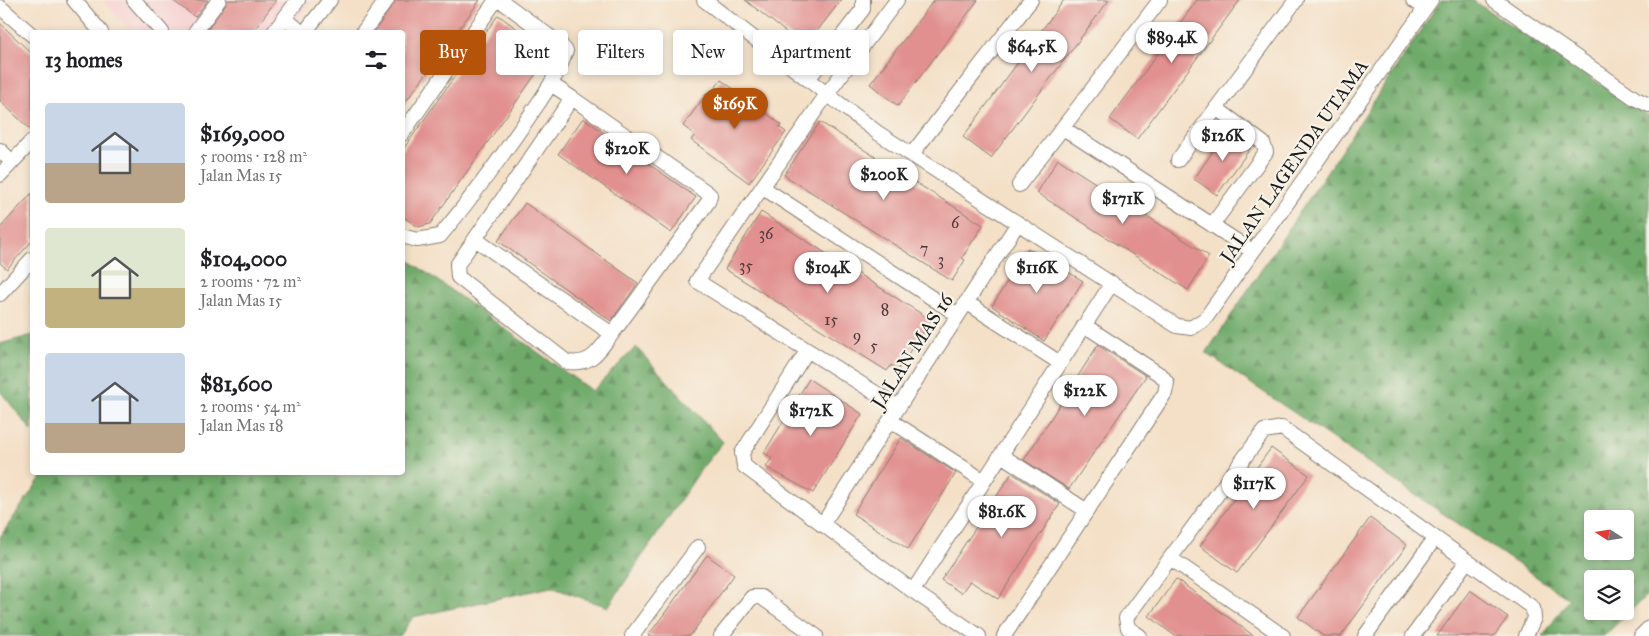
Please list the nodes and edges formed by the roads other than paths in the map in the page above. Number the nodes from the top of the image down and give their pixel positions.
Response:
1 (74, 0) edge
2 (219, 0) edge
3 (298, 0) edge
4 (330, 0) edge
5 (387, 0) edge
6 (496, 0) edge
7 (500, 0) edge
8 (704, 0) edge
9 (897, 0) edge
10 (1031, 0) edge
11 (1160, 0) edge
12 (1296, 0) edge
13 (1413, 0) edge
14 (1494, 0) edge
15 (140, 2) edge
16 (863, 4) edge
17 (1428, 4) edge
18 (0, 7) edge
19 (285, 18) junction
20 (99, 30) edge
21 (161, 30) edge
22 (196, 30) edge
23 (276, 30) edge
24 (300, 30) edge
25 (305, 30) edge
26 (364, 30) edge
27 (30, 33) edge
28 (810, 78) junction
29 (551, 84) junction
30 (827, 94) junction
31 (572, 98) junction
32 (1649, 105) edge
33 (1216, 108) junction
34 (1063, 128) junction
35 (405, 130) edge
36 (30, 143) edge
37 (0, 150) edge
38 (912, 154) junction
39 (1178, 160) dead end
40 (12, 162) junction
41 (0, 175) edge
42 (1019, 185) dead end
43 (762, 187) junction
44 (1018, 223) junction
45 (1212, 224) junction
46 (405, 237) edge
47 (475, 239) junction
48 (1252, 251) junction
49 (30, 260) edge
50 (1112, 283) junction
51 (0, 294) edge
52 (966, 302) junction
53 (958, 315) junction
54 (1084, 325) junction
55 (612, 334) junction
56 (807, 351) junction
57 (1060, 363) junction
58 (898, 407) junction
59 (890, 420) junction
60 (1001, 455) junction
61 (984, 481) junction
62 (1087, 511) junction
63 (822, 525) junction
64 (1435, 538) junction
65 (698, 547) dead end
66 (1170, 558) junction
67 (1467, 560) junction
68 (913, 591) junction
69 (1649, 628) edge
70 (632, 636) edge
71 (721, 636) edge
72 (816, 636) edge
73 (979, 636) edge
74 (1004, 636) edge
75 (1140, 636) edge
76 (1283, 636) edge
77 (1365, 636) edge
78 (1413, 636) edge
79 (1526, 636) edge
80 (1640, 636) edge

1 - 20 street
2 - 22 street
3 - 19 street
4 - 25 street
5 - 26 street
6 - 35 street
7 - 29 street
8 - 28 street
9 - 30 street
10 - 38 street
11 - 34 street
12 - 33 street
13 - 17 street
14 - 32 street
15 - 21 street
16 - 28 street
17 - 48 street, JALAN LAGENDA UTAMA
18 - 27 street
19 - 23 street
19 - 24 street
28 - 30 street
29 - 31 street
29 - 46 street
30 - 38 street
30 - 43 street
31 - 47 street
31 - 55 street
33 - 39 street
33 - 45 street
34 - 42 street
34 - 45 street
36 - 40 street
37 - 40 street
38 - 44 street
40 - 41 street
43 - 53 street
43 - 56 street
44 - 50 street
44 - 52 street, JALAN MAS 16
45 - 48 street
47 - 55 street
47 - 55 street
48 - 50 street, JALAN LAGENDA UTAMA
49 - 51 street
50 - 54 street
52 - 53 street, JALAN MAS 16
52 - 57 street
53 - 58 street, JALAN MAS 16
54 - 57 street
54 - 62 street
56 - 58 street
56 - 63 street
57 - 60 street
58 - 59 street, JALAN MAS 16
59 - 61 street
59 - 63 street, JALAN MAS 16
60 - 61 street
60 - 62 street
61 - 68 street
62 - 74 street
63 - 68 street
64 - 66 street
64 - 67 street
64 - 77 street
65 - 70 street
66 - 75 street
66 - 76 street
67 - 78 street
67 - 79 street
68 - 73 street
69 - 80 street
71 - 72 street

